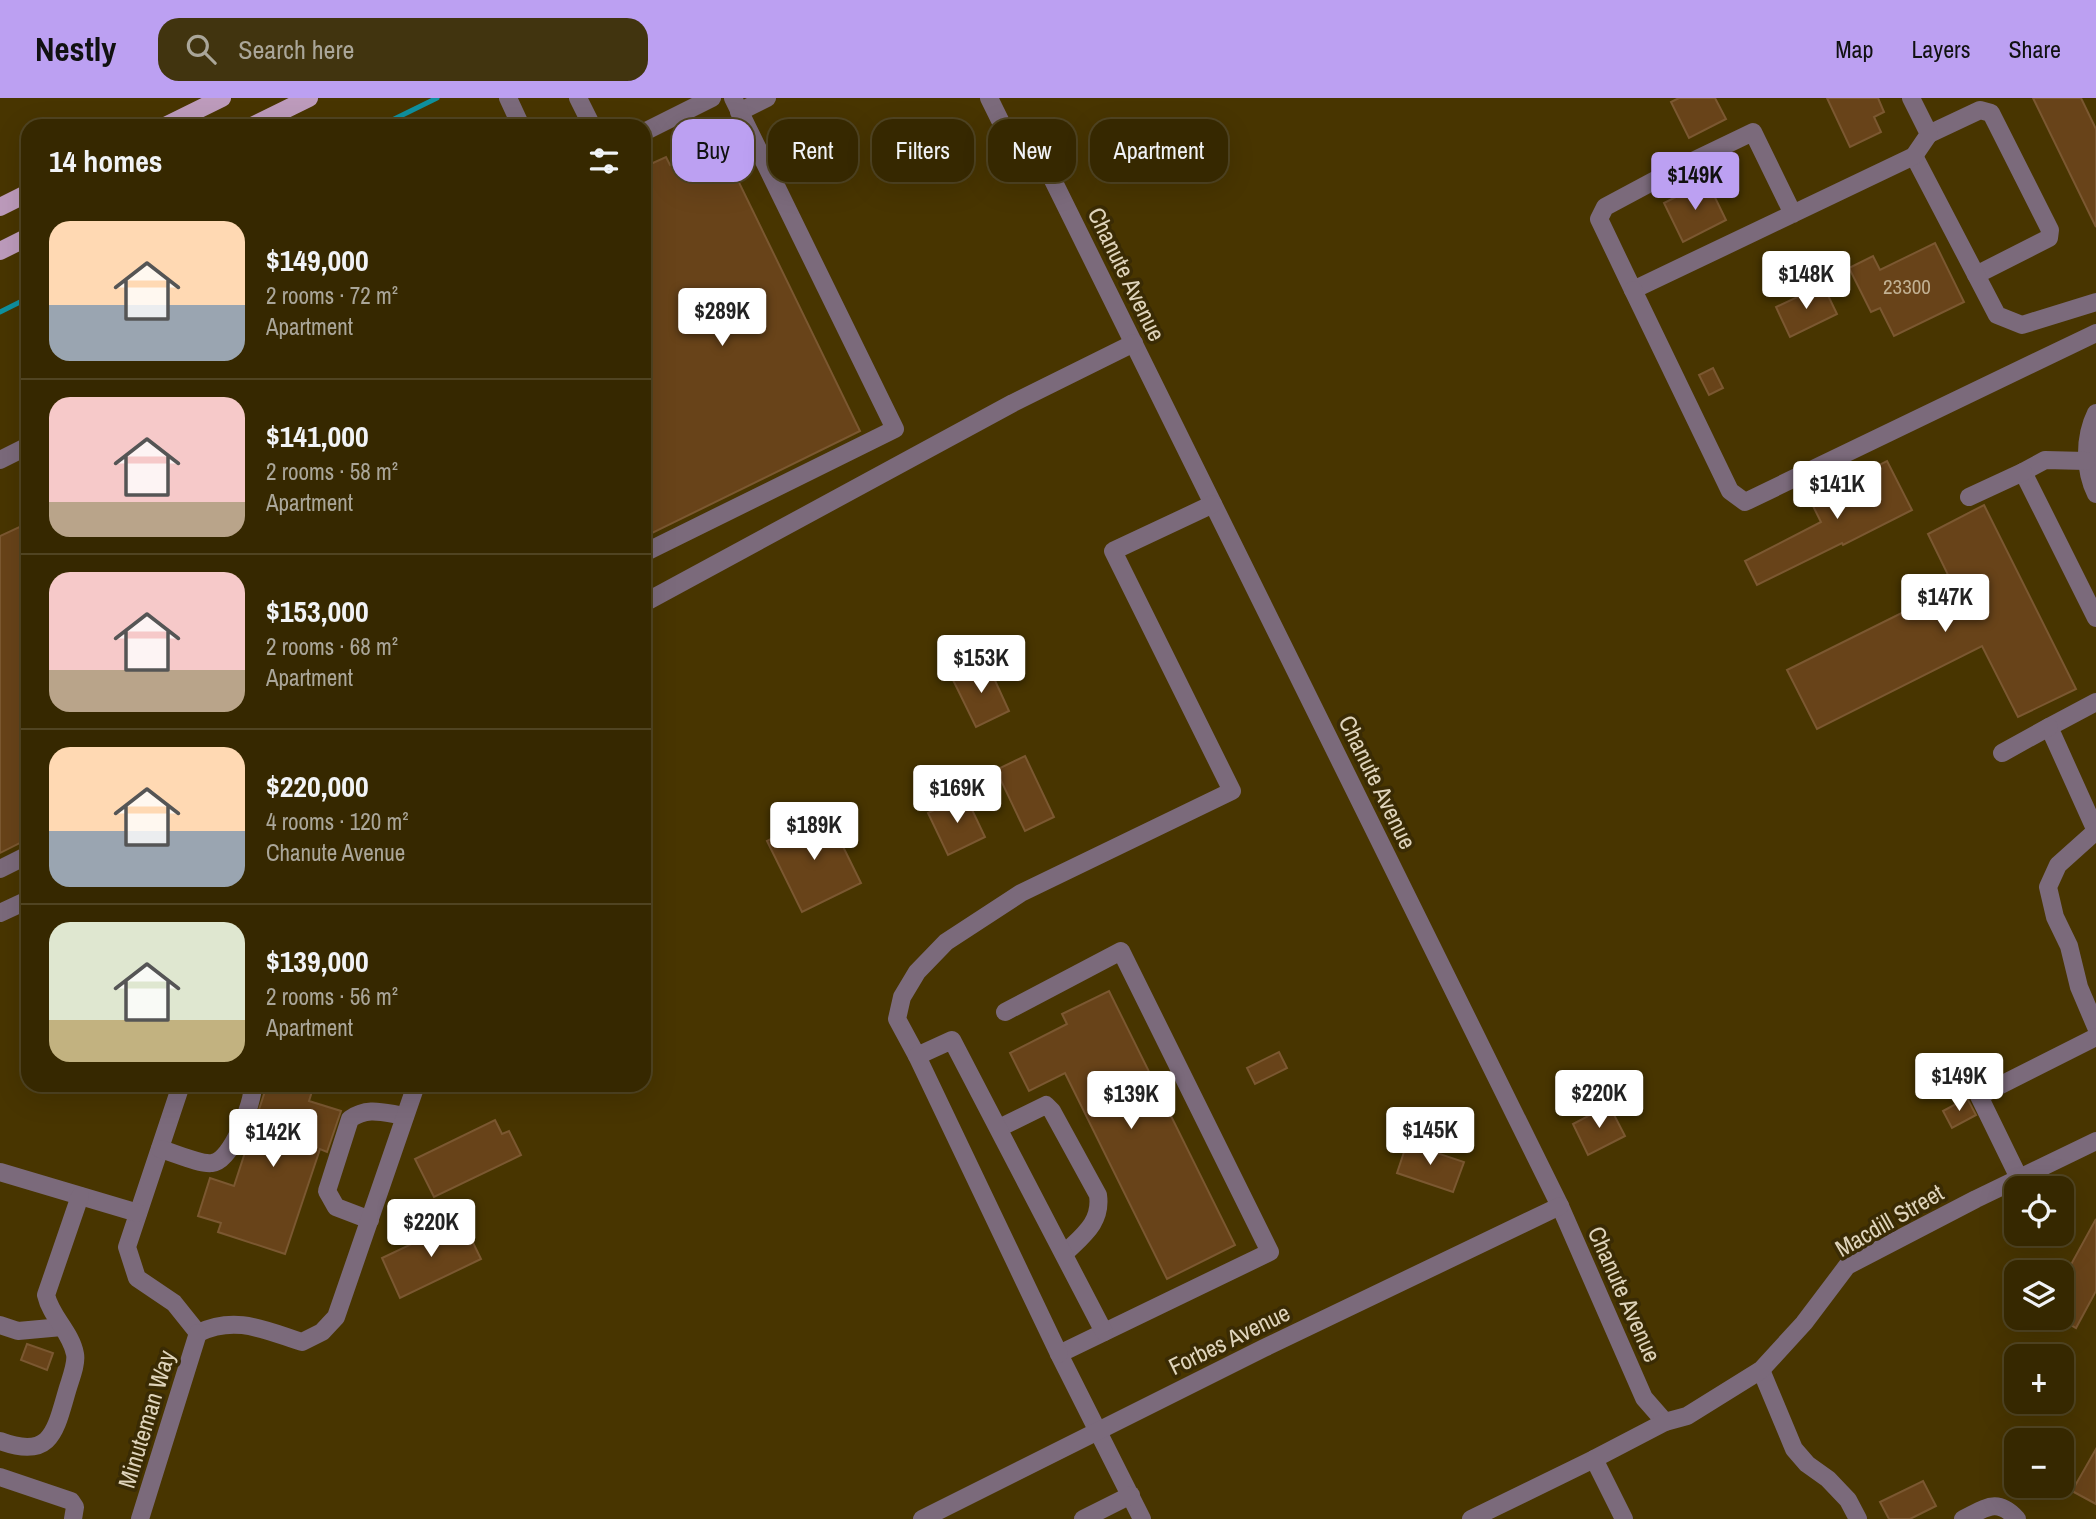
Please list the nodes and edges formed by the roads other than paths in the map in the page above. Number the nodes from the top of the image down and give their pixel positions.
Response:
1 (222, 98) edge
2 (309, 98) edge
3 (508, 98) edge
4 (578, 98) edge
5 (712, 98) edge
6 (767, 98) edge
7 (989, 98) edge
8 (1912, 98) edge
9 (736, 105) edge
10 (179, 119) edge
11 (266, 119) edge
12 (518, 119) edge
13 (588, 119) edge
14 (999, 119) edge
15 (651, 128) edge
16 (1929, 134) junction
17 (1914, 156) junction
18 (1054, 182) edge
19 (21, 196) edge
20 (0, 206) edge
21 (1793, 214) junction
22 (21, 240) edge
23 (0, 251) edge
24 (1976, 275) junction
25 (1633, 290) junction
26 (2096, 302) edge
27 (2096, 333) edge
28 (1134, 343) junction
29 (2094, 416) edge
30 (21, 450) edge
31 (0, 460) edge
32 (2086, 461) junction
33 (2023, 472) junction
34 (2096, 494) edge
35 (1969, 497) dead end
36 (1213, 504) junction
37 (651, 549) edge
38 (651, 599) edge
39 (2096, 618) edge
40 (2096, 702) edge
41 (2049, 727) junction
42 (2002, 753) dead end
43 (2096, 831) edge
44 (21, 858) edge
45 (0, 869) edge
46 (21, 903) edge
47 (0, 913) edge
48 (1005, 1012) dead end
49 (2096, 1027) edge
50 (2096, 1037) edge
51 (917, 1056) junction
52 (179, 1092) edge
53 (251, 1092) edge
54 (414, 1092) edge
55 (405, 1116) junction
56 (999, 1128) junction
57 (2096, 1141) edge
58 (160, 1149) junction
59 (0, 1172) edge
60 (2019, 1176) edge
61 (2024, 1176) edge
62 (2004, 1186) edge
63 (80, 1196) junction
64 (1560, 1206) junction
65 (138, 1213) junction
66 (370, 1220) junction
67 (1064, 1254) junction
68 (0, 1325) edge
69 (62, 1327) junction
70 (1104, 1332) junction
71 (198, 1333) junction
72 (1059, 1354) junction
73 (1761, 1370) junction
74 (1665, 1422) junction
75 (1098, 1431) junction
76 (0, 1441) edge
77 (1594, 1459) junction
78 (0, 1477) edge
79 (1131, 1495) junction
80 (73, 1519) edge
81 (140, 1519) edge
82 (922, 1519) edge
83 (1083, 1519) edge
84 (1142, 1519) edge
85 (1471, 1519) edge
86 (1624, 1519) edge
87 (1858, 1519) edge
88 (1963, 1519) edge
89 (2017, 1519) edge

1 - 10 main road
2 - 11 main road
3 - 12 street
4 - 13 street
5 - 15 street
6 - 9 street
7 - 14 street
8 - 16 street
9 - 37 street
16 - 17 street
16 - 24 street
17 - 21 street
17 - 24 street
18 - 28 street, Chanute Avenue
19 - 20 main road
21 - 25 street
21 - 25 street
22 - 23 main road
24 - 26 street
25 - 27 street
28 - 36 street, Chanute Avenue
28 - 38 street
29 - 32 street
30 - 31 street
32 - 33 street
32 - 34 street
33 - 35 street
33 - 39 street
36 - 51 street
36 - 64 street, Chanute Avenue
40 - 41 street
41 - 42 street
41 - 43 street
43 - 49 street
44 - 45 street
46 - 47 street
48 - 70 street
50 - 60 street
51 - 56 street
51 - 72 street
52 - 58 street
53 - 58 street
54 - 55 street
55 - 66 street
55 - 66 street
56 - 67 street
56 - 67 street
57 - 61 street, Macdill Street
58 - 65 street
59 - 63 street
62 - 73 street, Macdill Street
63 - 65 street
63 - 69 street
64 - 74 street, Chanute Avenue
64 - 75 street, Forbes Avenue
65 - 71 street
66 - 71 street
67 - 70 street
68 - 69 street
69 - 76 street
70 - 72 street
71 - 81 street, Minuteman Way
72 - 75 street
73 - 74 street, Macdill Street
73 - 87 street
74 - 77 street, Macdill Street
75 - 79 street
75 - 82 street, Forbes Avenue
77 - 85 street, Macdill Street
77 - 86 street
78 - 80 street
79 - 83 street
79 - 84 street
88 - 89 street

